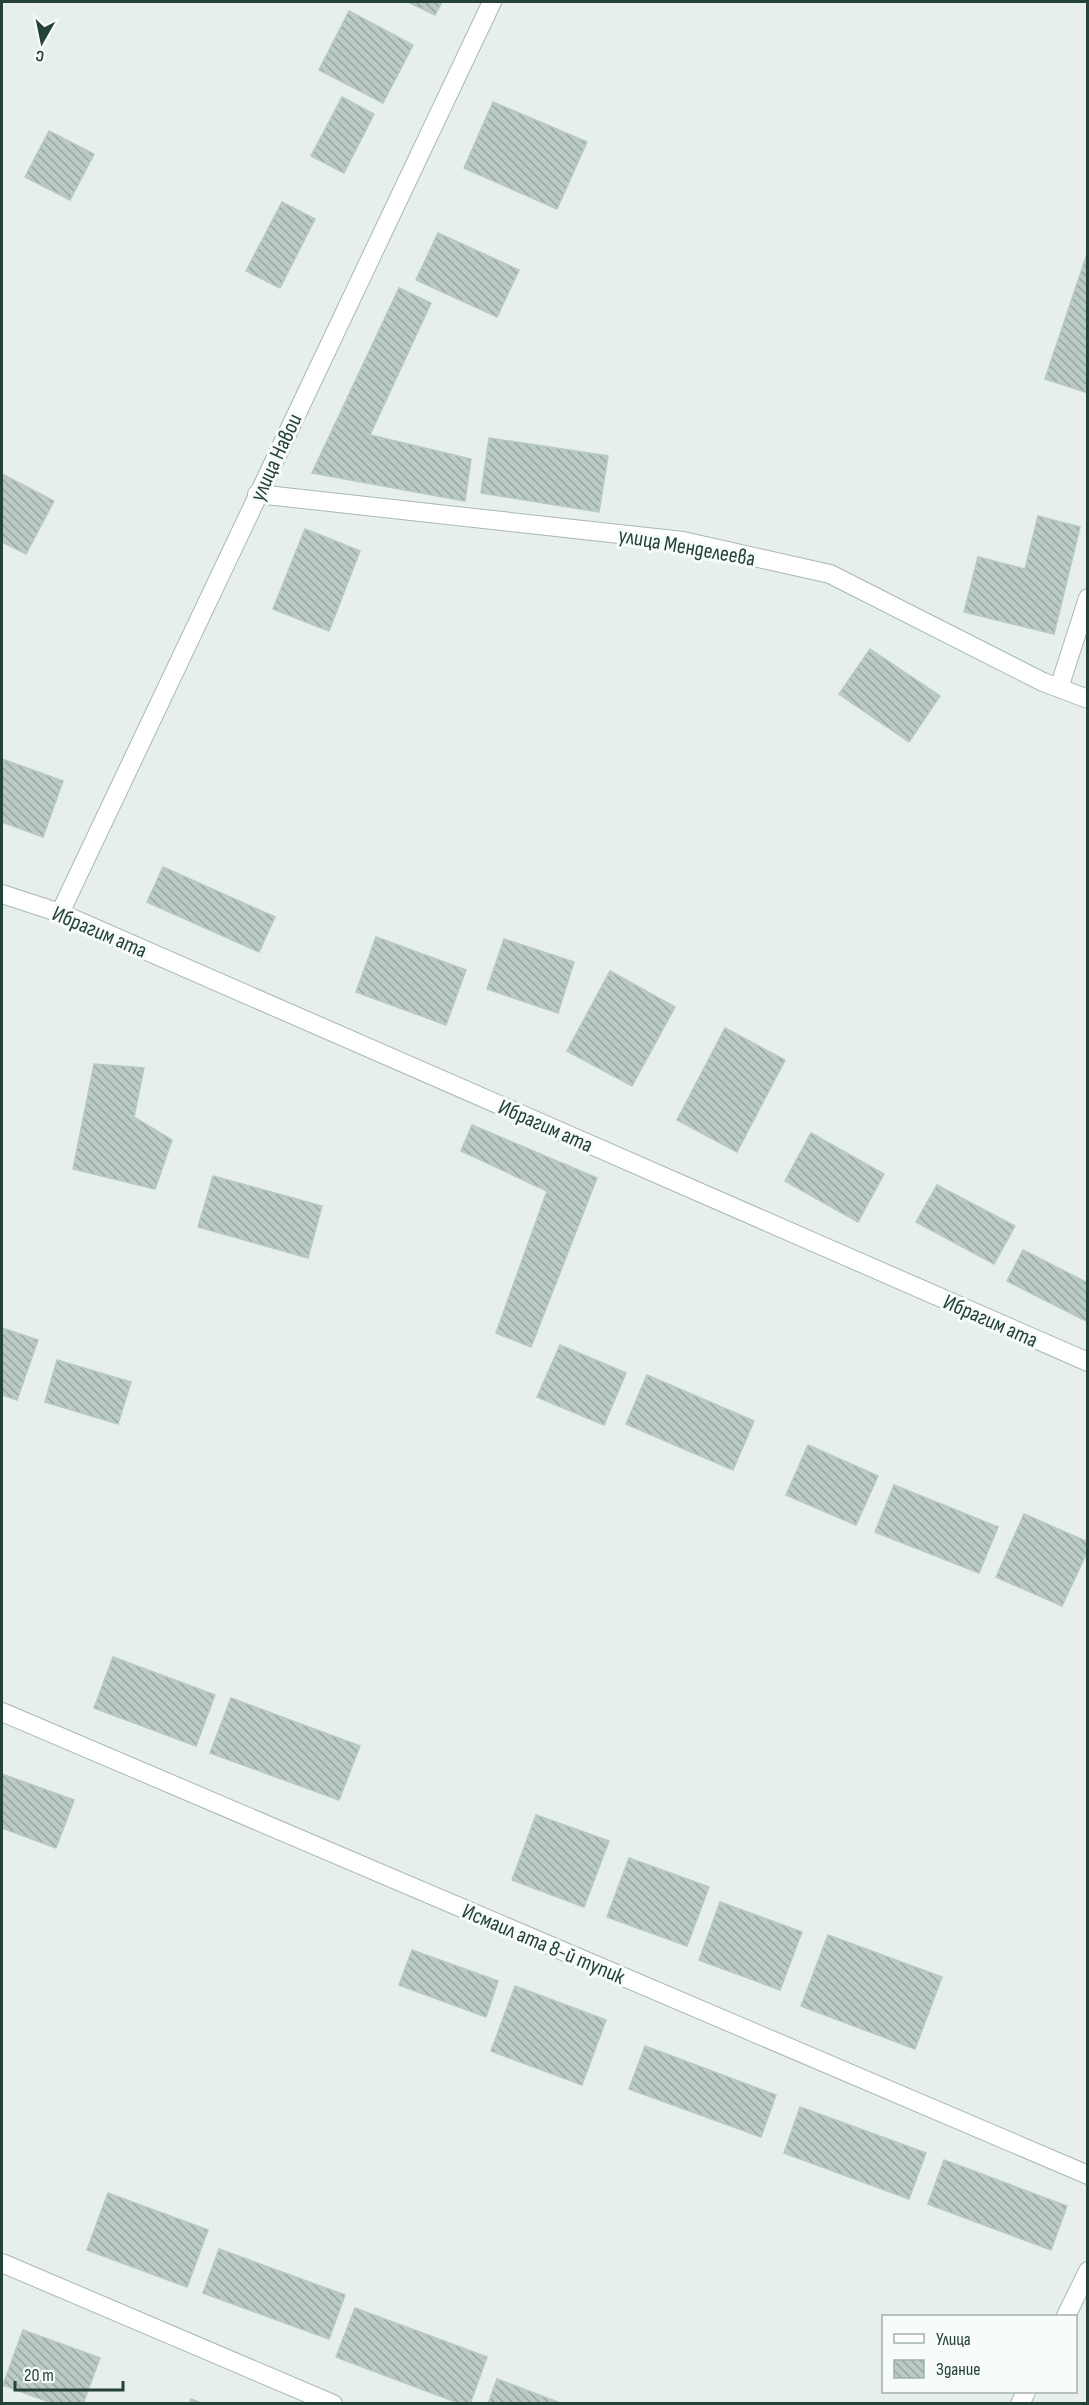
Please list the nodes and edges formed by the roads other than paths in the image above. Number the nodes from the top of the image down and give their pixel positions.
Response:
1 (492, 2) edge
2 (257, 494) junction
3 (1088, 598) edge
4 (1059, 688) junction
5 (1088, 699) edge
6 (2, 894) edge
7 (60, 913) junction
8 (1088, 1362) edge
9 (2, 1712) edge
10 (1088, 2175) edge
11 (2, 2263) edge
12 (1088, 2271) edge
13 (1066, 2315) edge
14 (333, 2403) edge

1 - 2 street, улица Навои
2 - 4 street, улица Менделеева
2 - 7 street, улица Навои
3 - 4 street
4 - 5 street, улица Менделеева
6 - 7 street, Ибрагим ата
7 - 8 street, Ибрагим ата
9 - 10 street, Исмаил ата 8-й тупик
11 - 14 street
12 - 13 street

